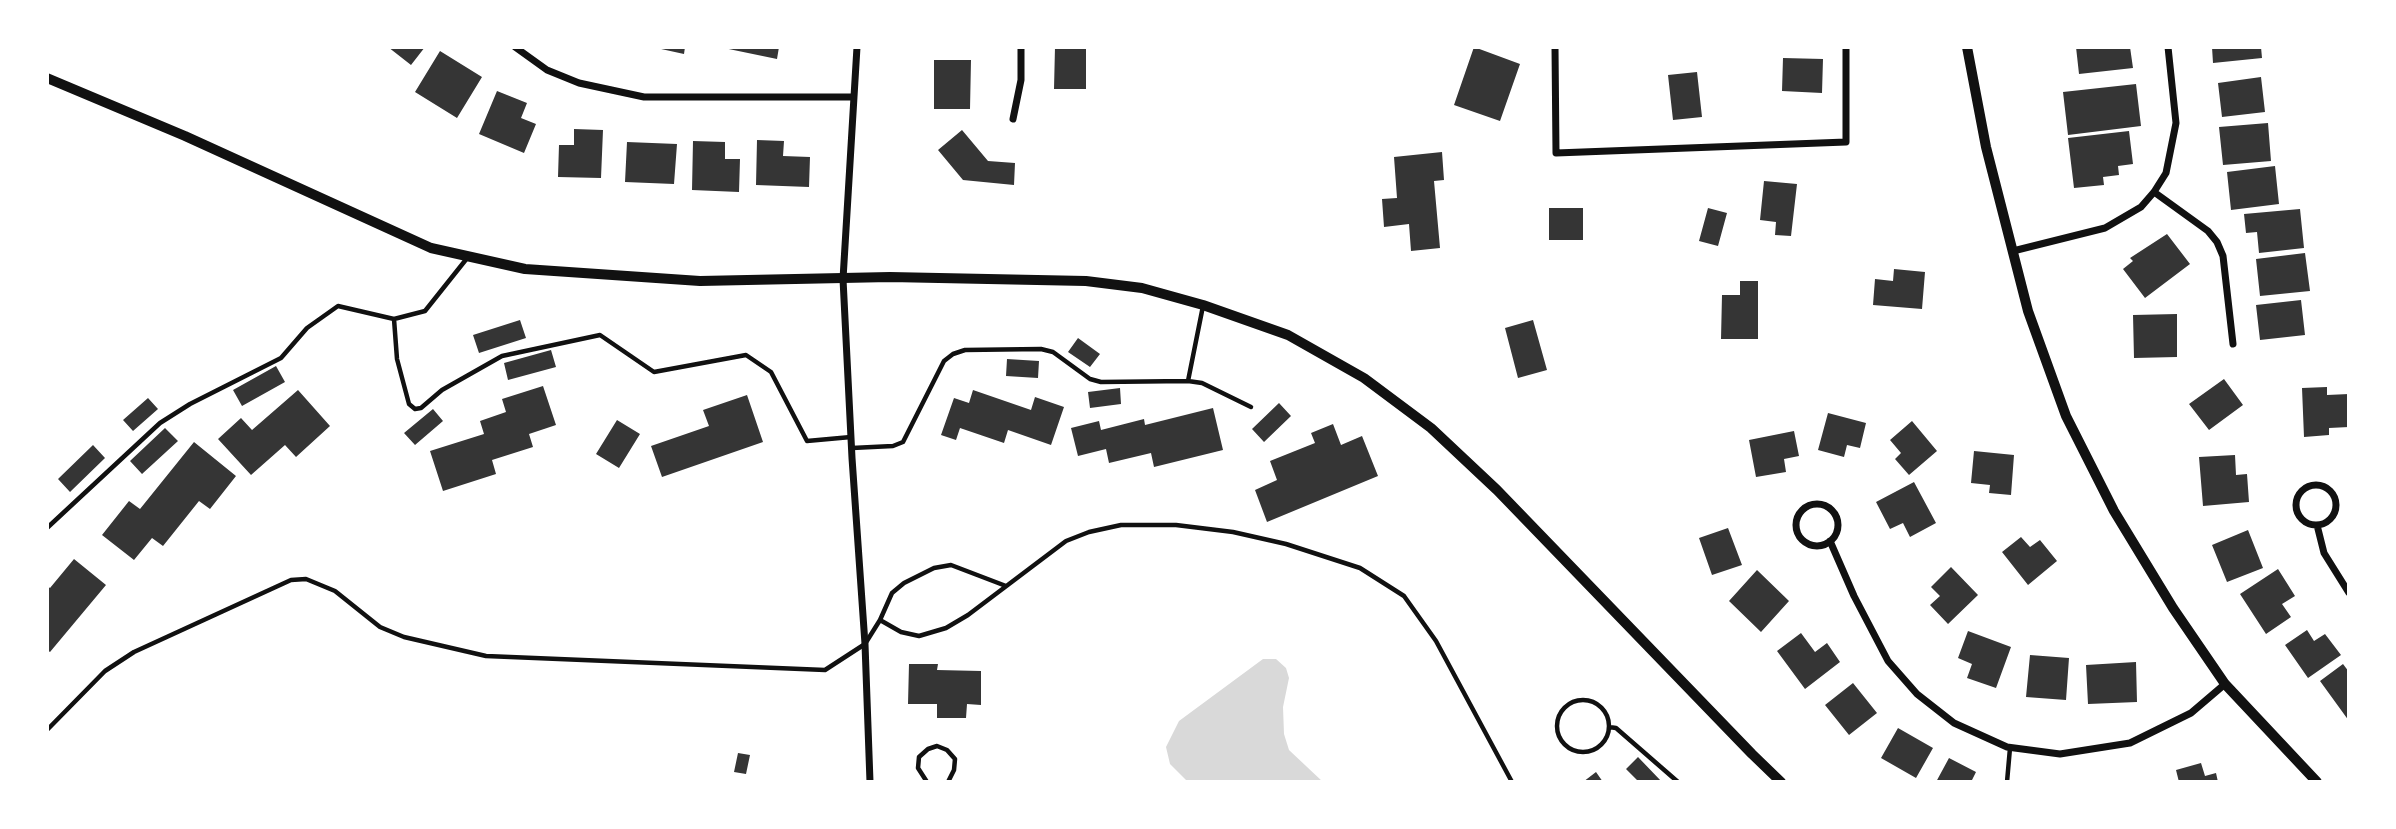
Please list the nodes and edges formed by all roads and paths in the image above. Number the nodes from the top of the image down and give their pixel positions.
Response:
1 (515, 47) edge
2 (857, 47) edge
3 (1021, 47) edge
4 (1555, 47) edge
5 (1846, 47) edge
6 (1967, 47) edge
7 (2168, 47) edge
8 (47, 78) edge
9 (854, 97) junction
10 (1013, 119) dead end
11 (2154, 192) junction
12 (2013, 251) junction
13 (469, 256) junction
14 (843, 279) junction
15 (1203, 305) junction
16 (394, 320) junction
17 (2232, 344) dead end
18 (1188, 381) junction
19 (1251, 407) dead end
20 (851, 437) junction
21 (851, 448) junction
22 (2317, 525) junction
23 (47, 528) edge
24 (1830, 541) junction
25 (1007, 586) junction
26 (2349, 593) edge
27 (880, 620) junction
28 (865, 644) junction
29 (2225, 684) junction
30 (1609, 727) junction
31 (47, 730) edge
32 (2010, 748) junction
33 (870, 782) edge
34 (927, 782) edge
35 (948, 782) edge
36 (1511, 782) edge
37 (1678, 782) edge
38 (1781, 782) edge
39 (2007, 782) edge
40 (2317, 782) edge

1 - 9 street
2 - 9 street
3 - 10 street
4 - 5 street
6 - 12 main road
7 - 11 street
8 - 13 street
9 - 14 street
11 - 12 street
11 - 17 street
12 - 29 main road
13 - 14 street
13 - 16 lane
14 - 15 street
14 - 20 street
15 - 18 lane
15 - 38 street
16 - 20 lane
16 - 23 lane
18 - 19 lane
18 - 21 lane
20 - 21 street
21 - 28 street
22 - 22 street
22 - 26 street
24 - 24 street
24 - 32 street
25 - 27 lane
25 - 27 lane
25 - 36 lane
27 - 28 lane
28 - 31 lane
28 - 33 street
29 - 32 street
29 - 40 main road
30 - 30 lane
30 - 37 lane
32 - 39 lane
34 - 35 lane

